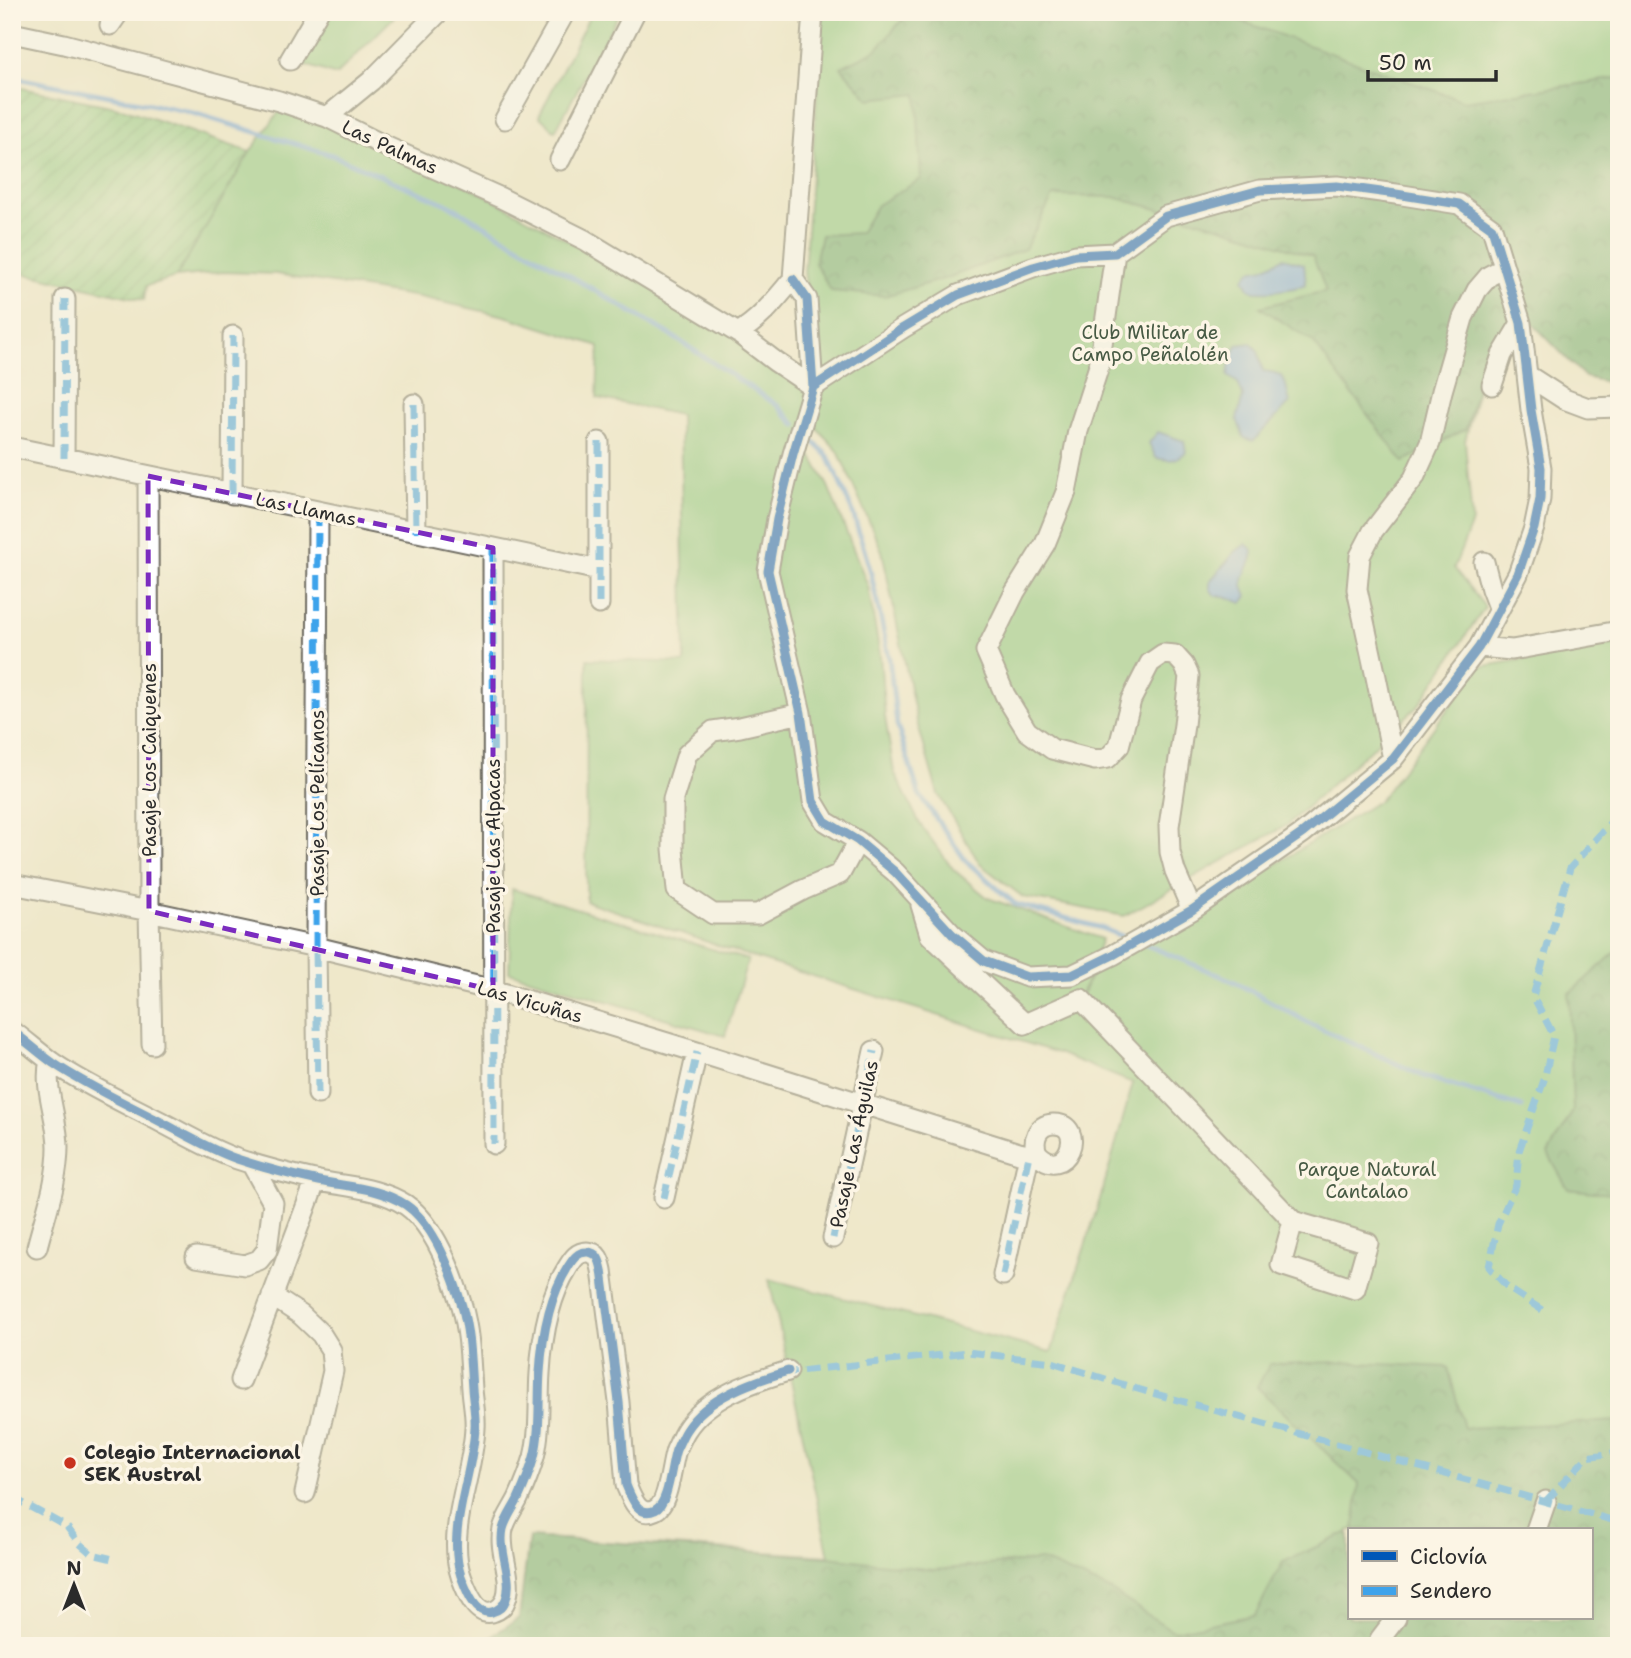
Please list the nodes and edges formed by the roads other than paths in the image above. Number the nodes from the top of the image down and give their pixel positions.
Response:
1 (318, 12) edge
2 (439, 12) edge
3 (565, 12) edge
4 (635, 12) edge
5 (813, 12) edge
6 (12, 33) edge
7 (290, 60) dead end
8 (327, 117) junction
9 (505, 119) dead end
10 (560, 160) dead end
11 (1115, 253) junction
12 (1504, 268) junction
13 (793, 279) junction
14 (65, 299) dead end
15 (1521, 323) junction
16 (738, 333) junction
17 (233, 336) dead end
18 (1527, 375) junction
19 (1492, 385) dead end
20 (813, 387) junction
21 (414, 404) dead end
22 (1619, 407) edge
23 (599, 442) dead end
24 (12, 447) edge
25 (64, 458) junction
26 (148, 476) junction
27 (232, 494) junction
28 (318, 512) junction
29 (416, 532) junction
30 (493, 548) junction
31 (1483, 562) dead end
32 (599, 570) junction
33 (599, 604) dead end
34 (1499, 610) junction
35 (1619, 631) edge
36 (1479, 647) junction
37 (801, 713) junction
38 (1393, 760) junction
39 (858, 841) junction
40 (12, 884) edge
41 (919, 899) junction
42 (149, 911) junction
43 (1192, 911) junction
44 (316, 947) junction
45 (493, 990) junction
46 (12, 1031) edge
47 (152, 1044) dead end
48 (874, 1051) dead end
49 (698, 1052) junction
50 (50, 1061) junction
51 (318, 1094) dead end
52 (863, 1104) junction
53 (494, 1144) dead end
54 (251, 1163) junction
55 (316, 1180) junction
56 (664, 1198) dead end
57 (1293, 1221) junction
58 (833, 1238) dead end
59 (37, 1247) dead end
60 (196, 1257) dead end
61 (1003, 1275) dead end
62 (272, 1296) junction
63 (788, 1371) dead end
64 (241, 1380) dead end
65 (305, 1493) dead end
66 (1546, 1501) dead end
67 (1537, 1528) edge
68 (1394, 1620) edge
69 (1380, 1646) edge

1 - 7 street
2 - 8 street
3 - 9 street
4 - 10 street
5 - 13 street
6 - 8 street, Las Palmas
8 - 16 street, Las Palmas
11 - 12 street
11 - 20 street
11 - 43 street
12 - 15 street
12 - 38 street
13 - 16 street
13 - 20 street
14 - 25 street
15 - 18 street
15 - 19 street
16 - 20 street, Las Palmas
17 - 27 street
18 - 22 street
18 - 34 street
20 - 37 street
21 - 29 street
23 - 32 street
24 - 25 street, Las Llamas
25 - 26 street, Las Llamas
26 - 27 street, Las Llamas
26 - 42 street, Pasaje Los Caiquenes
27 - 28 street, Las Llamas
28 - 29 street, Las Llamas
28 - 44 street, Pasaje Los Pelícanos
29 - 30 street, Las Llamas
30 - 32 street, Las Llamas
30 - 45 street, Pasaje Las Alpacas
31 - 34 street
32 - 33 street
34 - 36 street
35 - 36 street
36 - 38 street
37 - 39 street
37 - 39 street
38 - 43 street
39 - 41 street
40 - 42 street, Las Vicuñas
41 - 43 street
41 - 57 street
42 - 44 street, Las Vicuñas
42 - 47 street, Pasaje Los Caiquenes
44 - 45 street, Las Vicuñas
44 - 51 street, Pasaje Los Pelícanos
45 - 49 street, Las Vicuñas
45 - 53 street, Pasaje Las Alpacas
46 - 50 street
48 - 52 street, Pasaje Las Águilas
49 - 52 street, Las Vicuñas
49 - 56 street
50 - 54 street
50 - 59 street
52 - 58 street, Pasaje Las Águilas
52 - 61 street, Las Vicuñas
54 - 55 street
54 - 60 street
55 - 62 street
55 - 63 street
57 - 57 street
62 - 64 street
62 - 65 street
66 - 67 street
68 - 69 street

